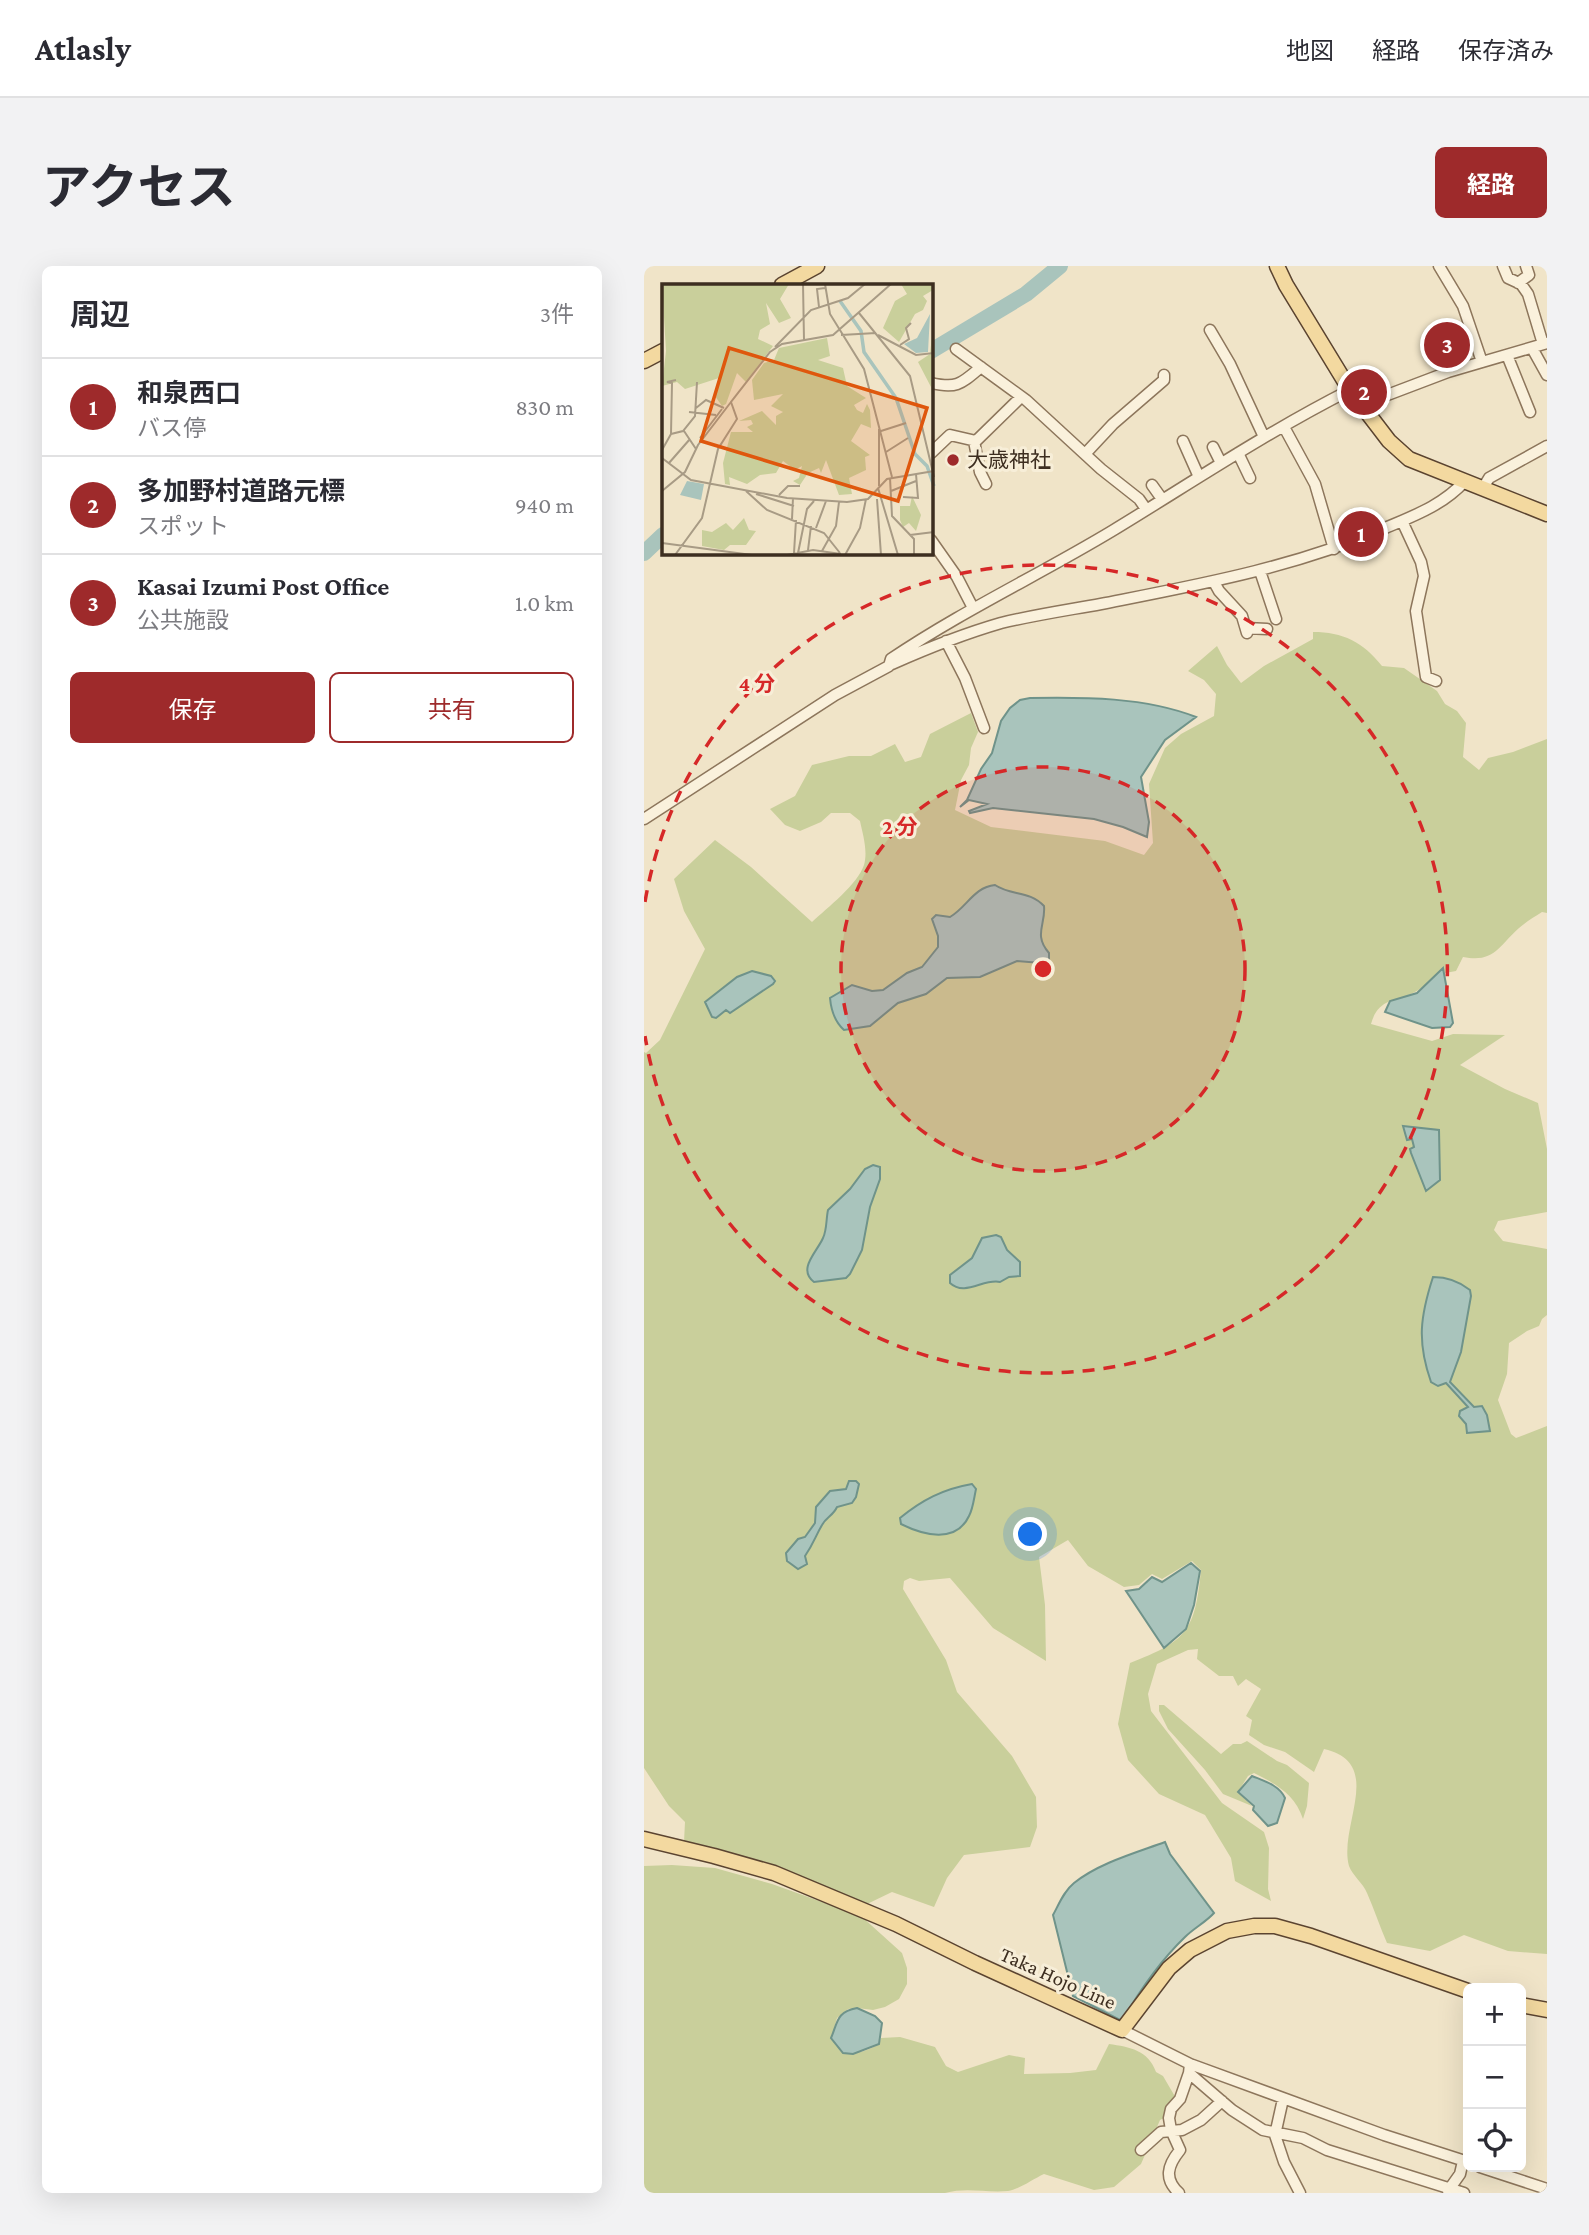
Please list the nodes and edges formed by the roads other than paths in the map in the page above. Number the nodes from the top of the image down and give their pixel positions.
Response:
1 (817, 266) edge
2 (1277, 266) edge
3 (1439, 266) edge
4 (1503, 266) edge
5 (1526, 266) edge
6 (1518, 283) junction
7 (784, 284) edge
8 (1210, 330) dead end
9 (1541, 345) edge
10 (956, 349) dead end
11 (662, 352) edge
12 (1507, 355) junction
13 (644, 361) edge
14 (1482, 362) junction
15 (981, 367) junction
16 (1164, 375) dead end
17 (1547, 375) edge
18 (933, 384) edge
19 (1350, 390) junction
20 (1021, 397) junction
21 (1361, 405) junction
22 (1530, 412) dead end
23 (1284, 427) junction
24 (1264, 437) junction
25 (974, 441) junction
26 (1183, 441) dead end
27 (1547, 446) edge
28 (1213, 447) dead end
29 (933, 451) edge
30 (1238, 453) junction
31 (1085, 454) junction
32 (1221, 463) junction
33 (1199, 477) junction
34 (1250, 478) dead end
35 (1465, 481) junction
36 (986, 484) dead end
37 (1152, 485) dead end
38 (1483, 488) junction
39 (1162, 499) junction
40 (1146, 509) junction
41 (1547, 514) edge
42 (1402, 521) junction
43 (933, 543) edge
44 (1334, 548) junction
45 (1260, 571) junction
46 (1214, 582) junction
47 (973, 608) junction
48 (1276, 619) dead end
49 (940, 626) junction
50 (1267, 629) dead end
51 (945, 641) junction
52 (889, 666) junction
53 (1436, 681) dead end
54 (984, 728) dead end
55 (644, 819) edge
56 (644, 1839) edge
57 (1463, 1989) edge
58 (1526, 2006) edge
59 (1547, 2010) edge
60 (1122, 2030) junction
61 (1189, 2068) junction
62 (1283, 2099) junction
63 (1222, 2101) junction
64 (1171, 2130) junction
65 (1275, 2133) junction
66 (1141, 2150) dead end
67 (1463, 2161) edge
68 (1463, 2168) edge
69 (1495, 2172) edge
70 (1547, 2189) edge
71 (1449, 2191) edge
72 (1179, 2193) edge
73 (1300, 2193) edge
74 (1464, 2193) edge

1 - 7 main road
2 - 19 main road
3 - 14 street
4 - 6 street
5 - 6 street
6 - 9 street
8 - 24 street
9 - 12 street
9 - 17 street
10 - 15 street
11 - 13 main road
12 - 14 street
12 - 22 street
14 - 21 street
15 - 18 street
15 - 20 street
16 - 31 street
19 - 21 main road
19 - 23 street
20 - 25 street
20 - 31 street
21 - 35 main road
23 - 24 street
23 - 44 street
24 - 30 street
25 - 29 street
25 - 36 street
26 - 33 street
27 - 38 street
28 - 32 street
30 - 32 street
30 - 34 street
31 - 40 street
32 - 33 street
33 - 39 street
35 - 38 main road
35 - 42 street
37 - 39 street
38 - 41 main road
39 - 40 street
40 - 47 street
42 - 44 street
42 - 53 street
43 - 47 street
44 - 45 street
45 - 46 street
45 - 48 street
46 - 50 street
46 - 51 street
47 - 49 street
49 - 51 street
49 - 52 street
51 - 52 street
51 - 54 street
52 - 55 street
56 - 60 main road, Taka Hojo Line
57 - 60 main road, Taka Hojo Line
58 - 59 main road
60 - 61 street
61 - 62 street
61 - 63 street
61 - 64 street
62 - 65 street
62 - 67 street
63 - 64 street
63 - 65 street
64 - 66 street
64 - 72 street
65 - 71 street
65 - 73 street
68 - 71 street
69 - 70 street
71 - 74 street

